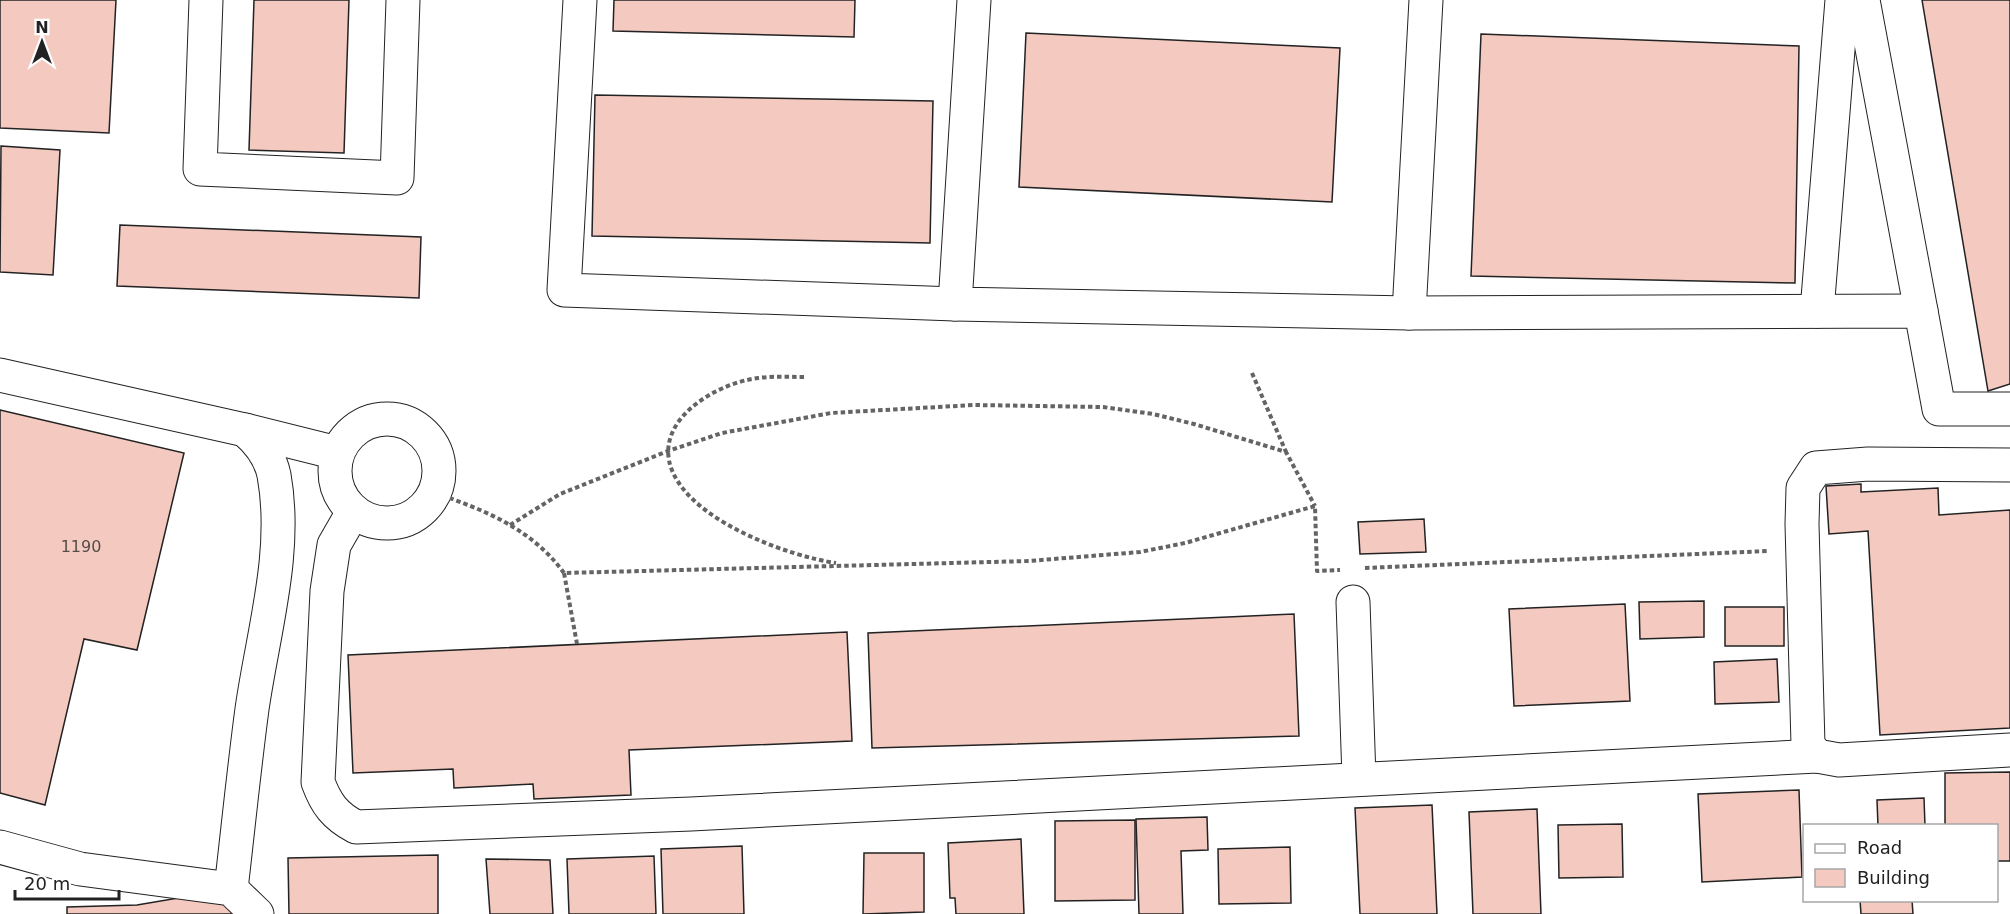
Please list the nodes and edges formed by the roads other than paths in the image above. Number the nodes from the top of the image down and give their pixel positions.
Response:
1 (206, 0) edge
2 (403, 0) edge
3 (580, 0) edge
4 (974, 0) edge
5 (1426, 0) edge
6 (1842, 0) edge
7 (1863, 0) edge
8 (955, 304) junction
9 (1817, 311) junction
10 (1921, 311) junction
11 (1409, 313) junction
12 (0, 375) edge
13 (2010, 410) edge
14 (245, 430) junction
15 (337, 453) junction
16 (2010, 465) edge
17 (353, 512) junction
18 (1353, 602) dead end
19 (2010, 750) edge
20 (1817, 756) junction
21 (1359, 778) junction
22 (0, 848) edge
23 (231, 889) junction
24 (257, 914) edge

1 - 2 street
3 - 8 street
4 - 8 street
5 - 11 street
6 - 9 street
7 - 10 street
8 - 11 street
9 - 10 street
9 - 11 street
10 - 13 street
12 - 14 street
14 - 15 street
14 - 23 street
15 - 17 street
15 - 17 street
16 - 20 street
17 - 21 street
18 - 21 street
19 - 20 street
20 - 21 street
22 - 23 street
23 - 24 street

